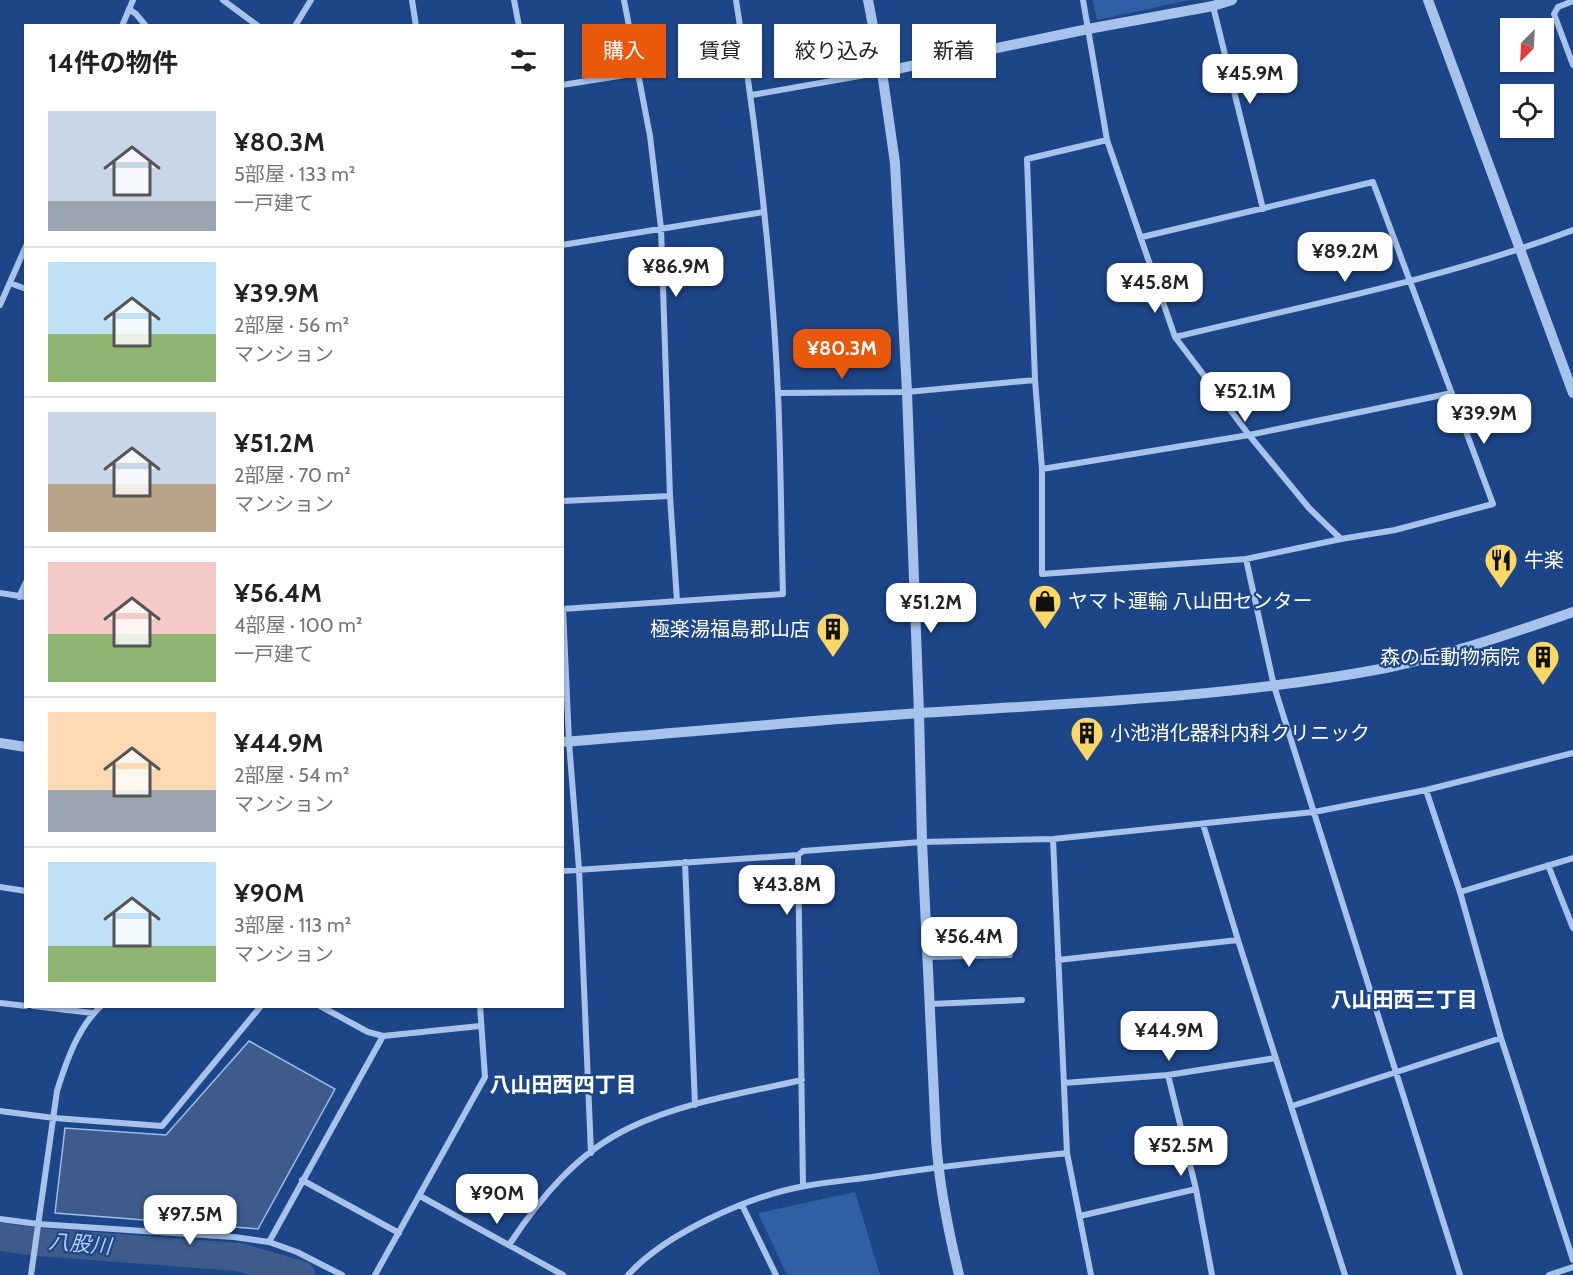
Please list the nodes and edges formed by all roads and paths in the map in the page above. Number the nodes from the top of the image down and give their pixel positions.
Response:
1 (133, 0) edge
2 (223, 0) edge
3 (311, 0) edge
4 (412, 0) edge
5 (514, 0) edge
6 (624, 0) edge
7 (736, 0) edge
8 (868, 0) edge
9 (1083, 0) edge
10 (1232, 0) edge
11 (1428, 0) edge
12 (1573, 1) edge
13 (1213, 6) junction
14 (129, 9) junction
15 (123, 24) edge
16 (144, 24) edge
17 (255, 24) edge
18 (296, 24) edge
19 (416, 24) edge
20 (519, 24) edge
21 (629, 24) edge
22 (873, 24) edge
23 (1088, 29) junction
24 (1573, 65) edge
25 (900, 68) edge
26 (606, 78) edge
27 (639, 78) edge
28 (848, 78) edge
29 (883, 78) edge
30 (564, 85) edge
31 (752, 95) junction
32 (1107, 140) junction
33 (1263, 209) junction
34 (765, 212) junction
35 (661, 228) junction
36 (1573, 230) edge
37 (1142, 237) junction
38 (564, 245) edge
39 (1521, 250) junction
40 (24, 251) edge
41 (1410, 280) junction
42 (10, 283) junction
43 (24, 288) edge
44 (0, 305) edge
45 (1175, 337) junction
46 (1035, 380) junction
47 (907, 392) junction
48 (778, 393) junction
49 (1452, 393) junction
50 (1573, 393) edge
51 (1249, 435) junction
52 (1042, 470) junction
53 (670, 496) junction
54 (564, 501) edge
55 (1341, 538) junction
56 (1246, 559) junction
57 (0, 593) edge
58 (22, 597) edge
59 (677, 601) junction
60 (564, 609) edge
61 (1573, 612) edge
62 (564, 653) edge
63 (1274, 686) junction
64 (919, 713) junction
65 (566, 742) edge
66 (0, 743) edge
67 (24, 747) edge
68 (1573, 753) edge
69 (1426, 790) junction
70 (1314, 812) junction
71 (1203, 824) junction
72 (1053, 839) junction
73 (922, 842) junction
74 (798, 855) junction
75 (1573, 858) edge
76 (684, 862) junction
77 (1548, 865) junction
78 (579, 869) junction
79 (564, 871) edge
80 (0, 886) edge
81 (24, 891) edge
82 (1460, 892) junction
83 (1573, 928) edge
84 (1238, 940) junction
85 (1010, 955) dead end
86 (928, 957) junction
87 (1058, 960) junction
88 (1022, 1000) dead end
89 (0, 1003) edge
90 (930, 1005) junction
91 (24, 1006) edge
92 (50, 1008) edge
93 (99, 1008) edge
94 (259, 1008) edge
95 (324, 1008) edge
96 (480, 1008) edge
97 (93, 1013) junction
98 (480, 1026) junction
99 (383, 1036) junction
100 (1501, 1038) junction
101 (1276, 1058) junction
102 (1395, 1074) junction
103 (1168, 1075) junction
104 (802, 1080) junction
105 (1064, 1083) junction
106 (695, 1105) junction
107 (1292, 1106) junction
108 (0, 1112) edge
109 (54, 1118) junction
110 (591, 1153) junction
111 (1067, 1154) junction
112 (938, 1166) junction
113 (302, 1180) junction
114 (803, 1186) junction
115 (1196, 1189) junction
116 (420, 1196) junction
117 (742, 1205) junction
118 (1080, 1216) junction
119 (0, 1219) edge
120 (38, 1224) junction
121 (399, 1233) junction
122 (269, 1242) junction
123 (509, 1245) junction
124 (1573, 1260) edge
125 (1573, 1267) edge
126 (31, 1275) edge
127 (342, 1275) edge
128 (375, 1275) edge
129 (563, 1275) edge
130 (628, 1275) edge
131 (776, 1275) edge
132 (959, 1275) edge
133 (1091, 1275) edge
134 (1212, 1275) edge
135 (1345, 1275) edge
136 (1460, 1275) edge
137 (1550, 1275) edge

1 - 14 street
2 - 17 street
3 - 18 street
4 - 19 street
5 - 20 street
6 - 21 street
7 - 31 street
8 - 22 street
9 - 23 street
10 - 13 street
11 - 39 street
12 - 24 street
13 - 23 street
13 - 33 street
14 - 15 street
14 - 16 street
23 - 25 street
23 - 32 street
26 - 30 street
27 - 35 street
28 - 31 street
29 - 47 street
31 - 34 street
32 - 37 street
32 - 46 street
33 - 37 street
33 - 41 street
34 - 35 street
34 - 48 street
35 - 38 street
35 - 53 street
36 - 39 street
37 - 45 street
39 - 41 street
39 - 50 street
40 - 42 street
41 - 45 street
41 - 49 street
42 - 43 street
42 - 44 street
45 - 51 street
46 - 47 street
46 - 52 street
47 - 48 street
47 - 64 street
48 - 59 street
49 - 51 street
49 - 55 street
51 - 52 street
51 - 55 street
52 - 56 street
53 - 54 street
53 - 59 street
55 - 56 street
56 - 63 street
57 - 58 street
59 - 60 street
61 - 63 street
62 - 65 street
63 - 64 street
63 - 70 street
64 - 65 street
64 - 73 street
65 - 78 street
66 - 67 street
68 - 69 street
69 - 70 street
69 - 82 street
70 - 71 street
70 - 102 street
71 - 72 street
71 - 84 street
72 - 73 street
72 - 87 street
73 - 74 street
73 - 86 street
74 - 76 street
74 - 104 street
75 - 77 street
76 - 78 street
76 - 106 street
77 - 82 street
77 - 83 street
78 - 79 street
78 - 110 street
80 - 81 street
82 - 100 street
84 - 87 street
84 - 101 street
85 - 86 street
86 - 90 street
87 - 105 street
88 - 90 street
89 - 91 street
90 - 112 street
92 - 97 street
93 - 97 street
94 - 109 street
95 - 99 street
96 - 98 street
97 - 109 street
98 - 99 street
98 - 116 street
99 - 113 street
100 - 102 street
100 - 124 street
101 - 103 street
101 - 107 street
102 - 107 street
102 - 136 street
103 - 105 street
103 - 115 street
104 - 106 street
104 - 114 street
105 - 111 street
106 - 110 street
107 - 135 street
108 - 109 street
109 - 120 street
110 - 123 street
111 - 112 street
111 - 118 street
112 - 114 street
112 - 132 street
113 - 121 street
113 - 122 street
114 - 117 street
115 - 118 street
115 - 134 street
116 - 121 street
116 - 123 street
117 - 130 street
117 - 131 street
118 - 133 street
119 - 120 street
120 - 122 street
120 - 126 street
121 - 128 street
122 - 127 street
123 - 129 street
125 - 137 street

